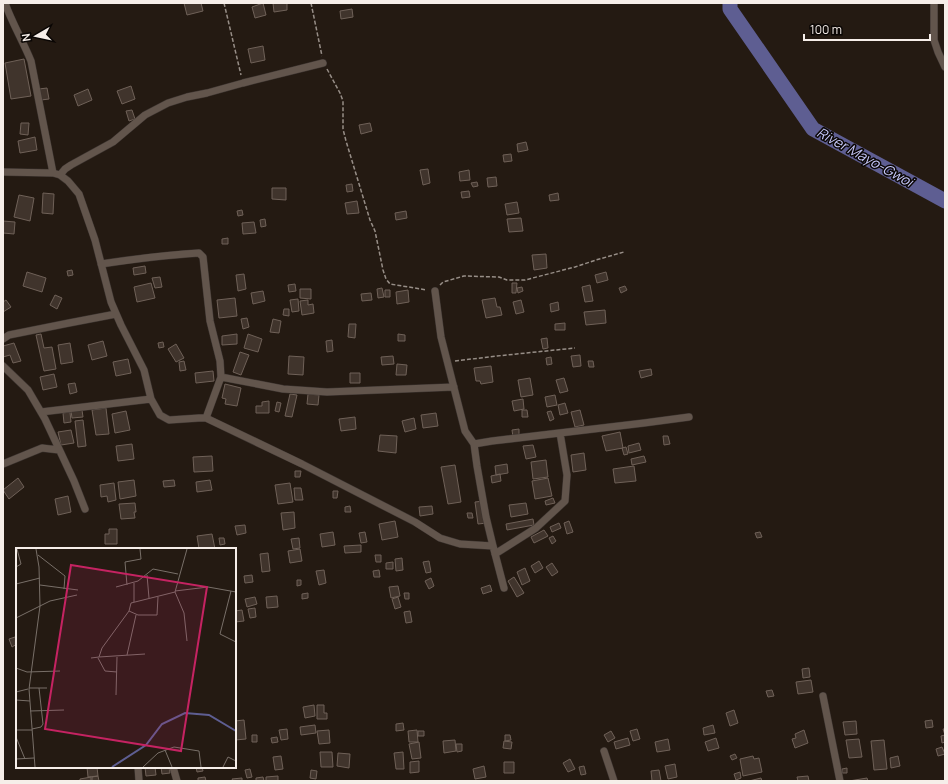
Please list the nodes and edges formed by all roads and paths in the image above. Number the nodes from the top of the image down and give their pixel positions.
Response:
1 (6, 3) edge
2 (224, 3) edge
3 (311, 3) edge
4 (934, 3) edge
5 (323, 63) junction
6 (945, 67) edge
7 (243, 83) junction
8 (3, 172) edge
9 (56, 174) junction
10 (624, 252) dead end
11 (101, 264) junction
12 (435, 291) junction
13 (116, 314) junction
14 (3, 339) edge
15 (575, 348) dead end
16 (447, 362) junction
17 (3, 366) edge
18 (221, 376) junction
19 (454, 387) junction
20 (151, 399) junction
21 (41, 412) junction
22 (689, 417) dead end
23 (206, 418) junction
24 (560, 433) junction
25 (474, 444) junction
26 (59, 450) junction
27 (3, 464) edge
28 (85, 509) dead end
29 (493, 546) junction
30 (495, 554) junction
31 (504, 588) dead end
32 (823, 696) dead end
33 (604, 751) dead end
34 (138, 768) edge
35 (173, 768) edge
36 (139, 781) edge
37 (177, 781) edge
38 (614, 781) edge
39 (840, 781) edge

1 - 9 street
2 - 7 path
3 - 5 path
4 - 6 street
5 - 7 street
5 - 12 path
7 - 9 street
8 - 9 street
9 - 11 street
10 - 12 path
11 - 13 street
11 - 18 street
12 - 16 street
13 - 14 street
13 - 20 street
15 - 16 path
16 - 19 street
17 - 21 street
18 - 19 street
18 - 23 street
19 - 25 street
20 - 21 street
20 - 23 street
21 - 26 street
22 - 24 street
23 - 29 street
24 - 25 street
24 - 30 street
25 - 29 street
26 - 27 street
26 - 28 street
29 - 30 street
30 - 31 street
32 - 39 street
33 - 38 street
34 - 36 street
35 - 37 street

